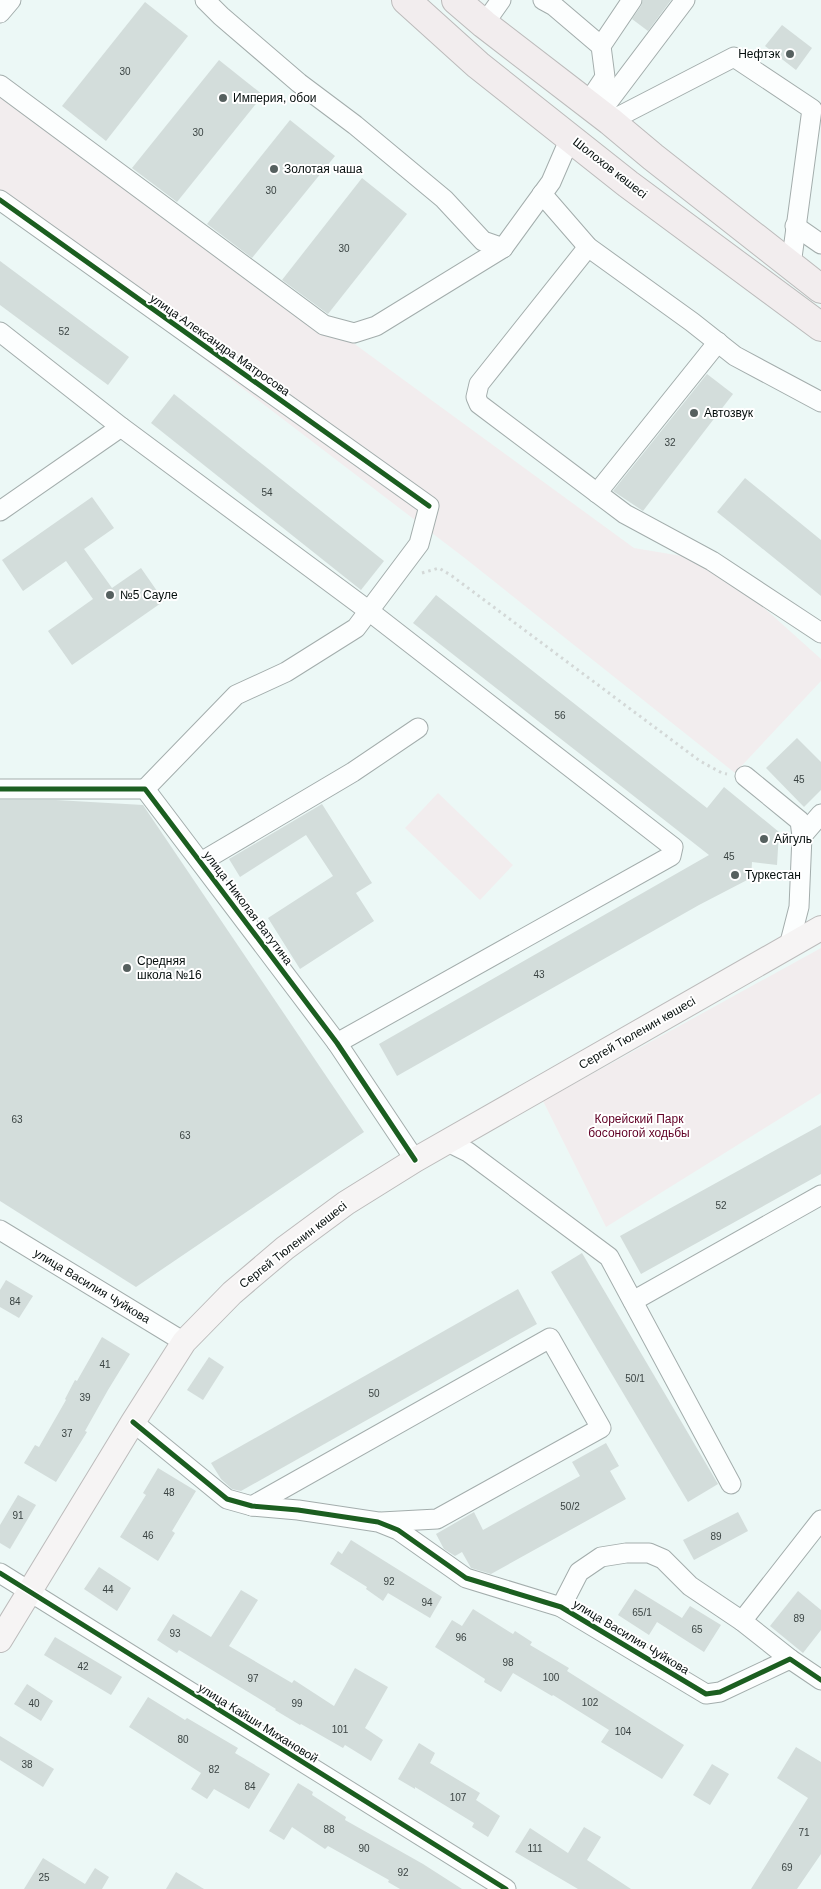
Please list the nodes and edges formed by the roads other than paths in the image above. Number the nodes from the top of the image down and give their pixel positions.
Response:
1 (11, 0) edge
2 (204, 0) edge
3 (406, 0) edge
4 (501, 0) edge
5 (543, 0) edge
6 (632, 0) edge
7 (685, 0) edge
8 (462, 2) edge
9 (0, 13) edge
10 (484, 24) junction
11 (601, 46) junction
12 (0, 85) edge
13 (599, 113) junction
14 (570, 138) junction
15 (542, 194) junction
16 (0, 200) edge
17 (796, 226) junction
18 (821, 244) edge
19 (588, 247) junction
20 (503, 248) junction
21 (791, 265) junction
22 (821, 289) edge
23 (821, 327) edge
24 (0, 332) edge
25 (718, 342) junction
26 (821, 402) edge
27 (121, 427) junction
28 (597, 493) junction
29 (0, 511) edge
30 (369, 612) junction
31 (821, 633) edge
32 (418, 728) dead end
33 (744, 776) road end
34 (0, 789) edge
35 (145, 789) junction
36 (821, 814) edge
37 (802, 836) junction
38 (201, 862) junction
39 (821, 928) edge
40 (789, 946) junction
41 (338, 1042) junction
42 (448, 1142) junction
43 (415, 1160) junction
44 (821, 1195) edge
45 (0, 1230) edge
46 (632, 1301) junction
47 (184, 1342) junction
48 (133, 1422) junction
49 (731, 1484) dead end
50 (252, 1506) junction
51 (821, 1520) edge
52 (378, 1522) junction
53 (0, 1573) edge
54 (30, 1592) junction
55 (562, 1607) junction
56 (742, 1621) junction
57 (0, 1640) edge
58 (790, 1659) junction
59 (821, 1680) edge
60 (506, 1889) edge

1 - 9 street
2 - 20 street
3 - 14 highway, Шолохов көшесі
4 - 10 street
5 - 11 street
6 - 11 street
7 - 13 street
8 - 10 highway
10 - 13 highway
11 - 13 street
12 - 20 street
13 - 17 street
13 - 21 highway
14 - 15 street
14 - 23 highway, Шолохов көшесі
15 - 19 street
15 - 20 street
16 - 30 street, улица Александра Матросова
17 - 18 street
17 - 21 street
19 - 25 street
19 - 28 street
21 - 22 highway
24 - 27 street
25 - 26 street
25 - 28 street
27 - 29 street
27 - 30 street
28 - 31 street
30 - 35 street
30 - 41 street
32 - 38 street
33 - 37 street
34 - 35 street
35 - 38 street, улица Николая Ватутина
36 - 37 street
37 - 40 street
38 - 41 street, улица Николая Ватутина
39 - 40 main road, Сергей Тюленин көшесі
40 - 42 main road, Сергей Тюленин көшесі
41 - 43 street, улица Николая Ватутина
42 - 43 main road, Сергей Тюленин көшесі
42 - 46 street
43 - 47 main road, Сергей Тюленин көшесі
44 - 46 street
45 - 47 street, улица Василия Чуйкова
46 - 49 street
47 - 48 main road, Сергей Тюленин көшесі
48 - 50 street, улица Василия Чуйкова
48 - 54 main road, Сергей Тюленин көшесі
50 - 52 street, улица Василия Чуйкова
50 - 52 street
51 - 56 street
52 - 55 street, улица Василия Чуйкова
53 - 54 street, улица Кайши Михановой
54 - 57 main road, Сергей Тюленин көшесі
54 - 60 street, улица Кайши Михановой
55 - 56 street
55 - 58 street, улица Василия Чуйкова
56 - 58 street
58 - 59 street

